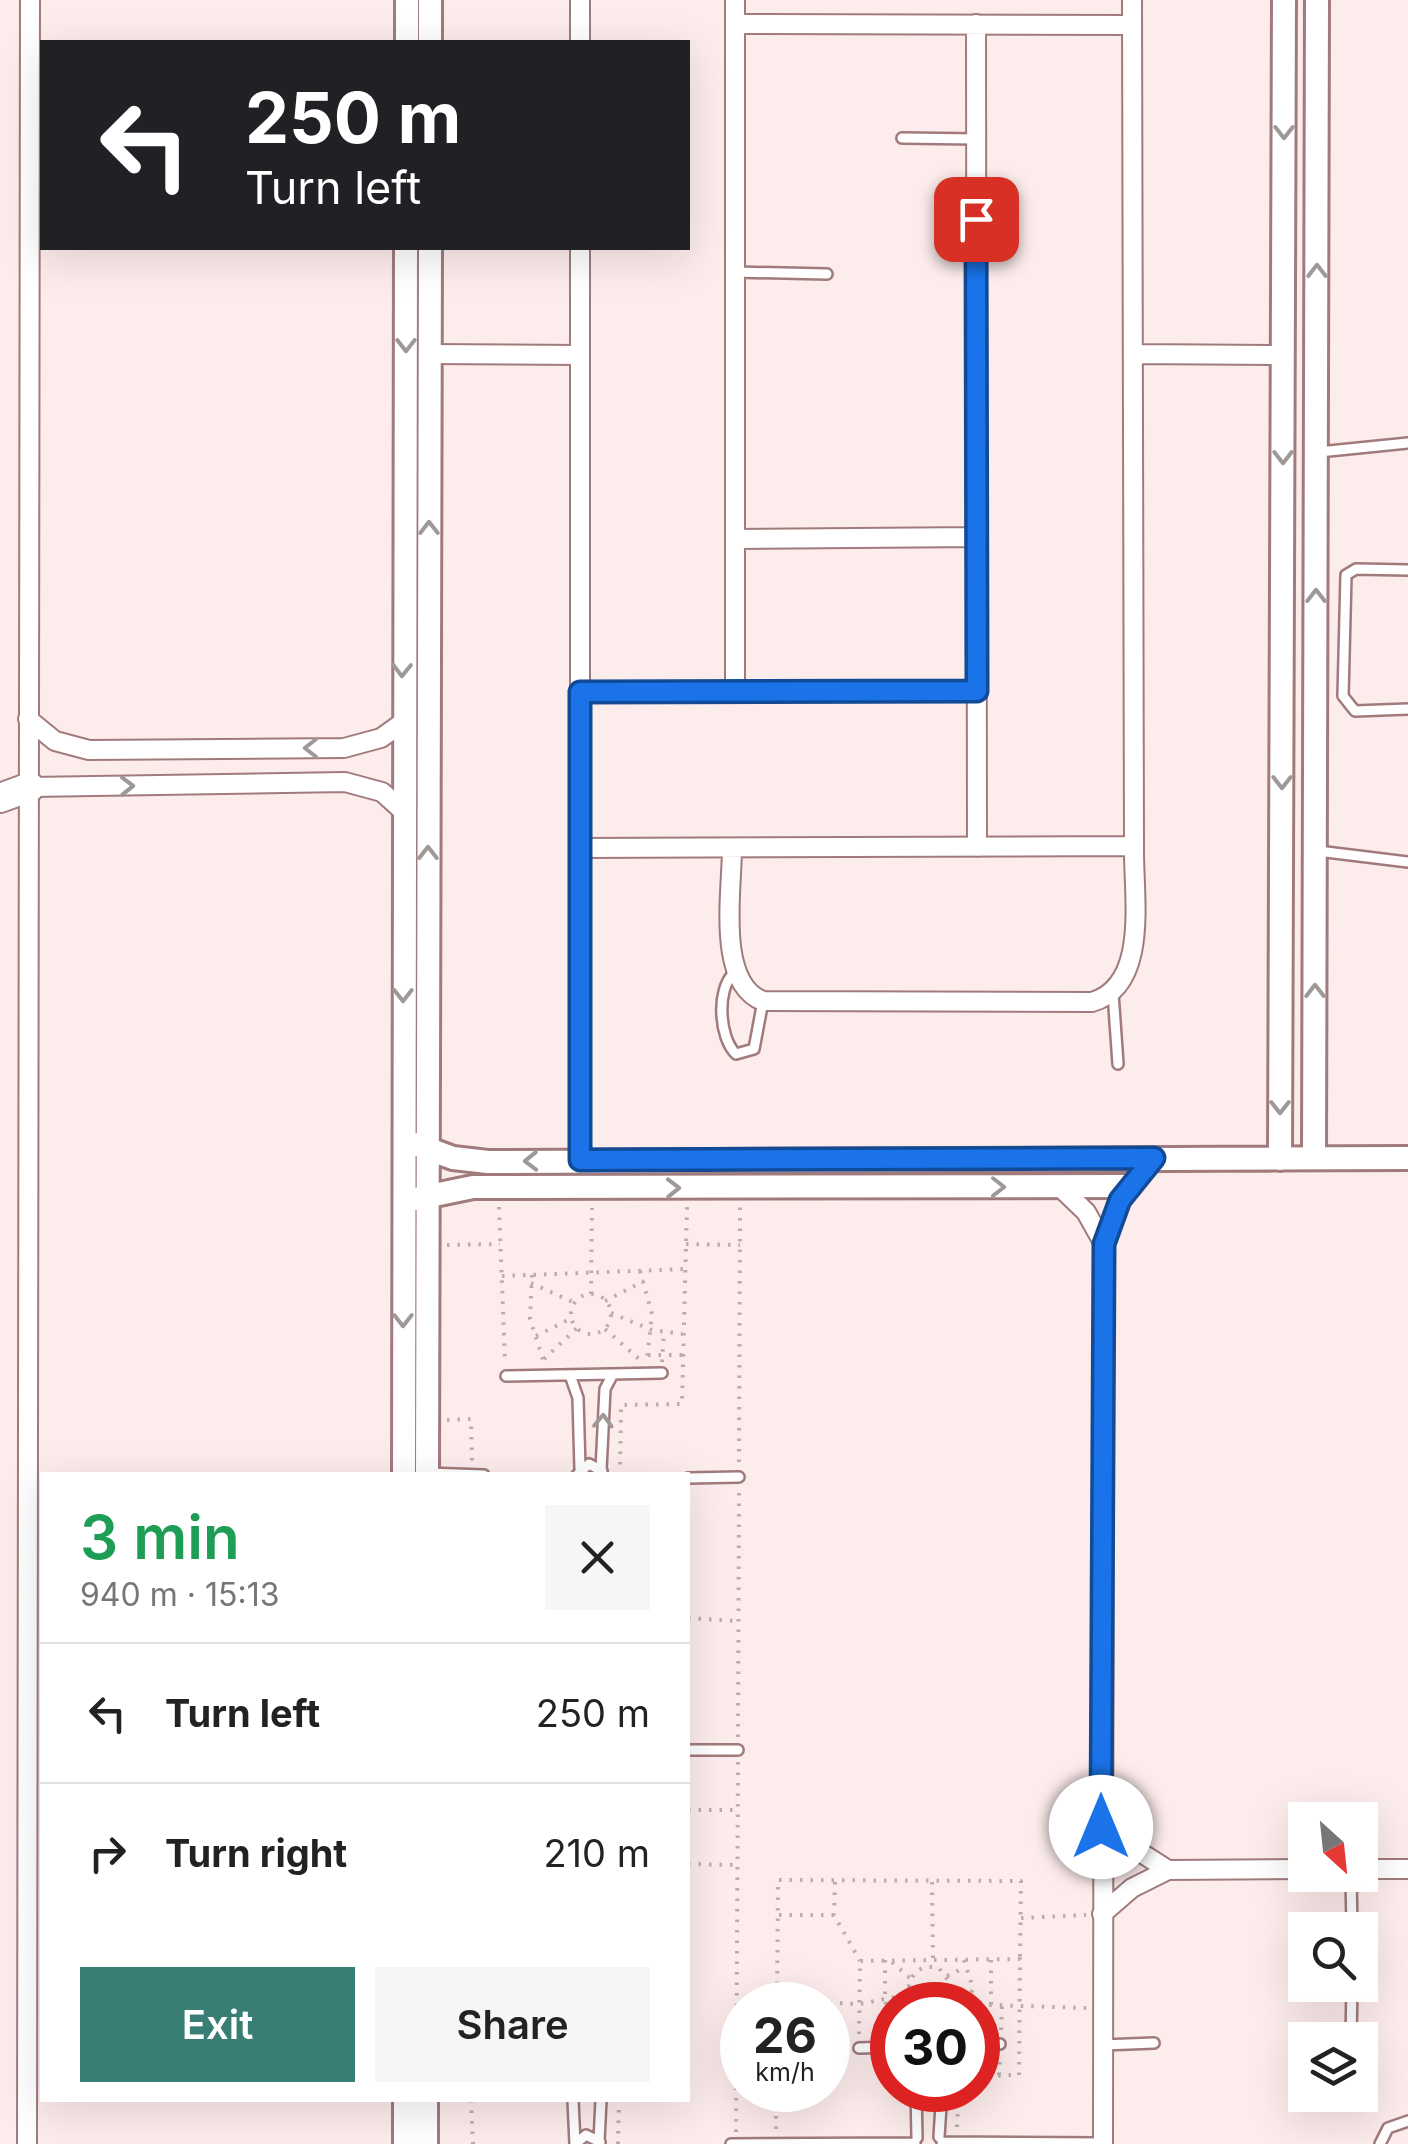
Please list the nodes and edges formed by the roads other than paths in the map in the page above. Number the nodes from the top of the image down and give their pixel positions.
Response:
1 (30, 0) edge
2 (407, 0) edge
3 (430, 0) edge
4 (580, 0) edge
5 (734, 0) edge
6 (1132, 0) edge
7 (1284, 0) edge
8 (1317, 0) edge
9 (734, 24) junction
10 (976, 24) junction
11 (1132, 25) junction
12 (406, 40) edge
13 (430, 40) edge
14 (580, 40) edge
15 (1284, 90) junction
16 (1317, 90) junction
17 (902, 138) dead end
18 (976, 139) junction
19 (406, 250) edge
20 (430, 250) edge
21 (580, 250) edge
22 (735, 272) junction
23 (827, 274) dead end
24 (430, 354) junction
25 (1134, 354) junction
26 (580, 355) junction
27 (1284, 355) junction
28 (1408, 443) edge
29 (1316, 452) junction
30 (977, 538) junction
31 (735, 539) junction
32 (1408, 570) edge
33 (1316, 640) junction
34 (1344, 640) junction
35 (977, 691) junction
36 (580, 692) junction
37 (735, 692) junction
38 (1408, 709) edge
39 (28, 719) junction
40 (402, 723) junction
41 (30, 788) junction
42 (0, 798) edge
43 (402, 810) junction
44 (1134, 846) junction
45 (977, 847) junction
46 (580, 848) junction
47 (732, 848) junction
48 (1315, 850) junction
49 (1408, 862) edge
50 (734, 973) junction
51 (1113, 993) junction
52 (763, 1000) junction
53 (1118, 1064) dead end
54 (404, 1136) junction
55 (428, 1150) junction
56 (1154, 1158) junction
57 (1280, 1158) junction
58 (1314, 1158) junction
59 (1408, 1158) edge
60 (580, 1160) junction
61 (1128, 1186) junction
62 (1060, 1187) junction
63 (428, 1195) junction
64 (403, 1204) junction
65 (1104, 1244) junction
66 (662, 1373) dead end
67 (613, 1374) junction
68 (570, 1375) junction
69 (506, 1376) road end
70 (419, 1472) edge
71 (419, 1472) edge
72 (579, 1472) edge
73 (602, 1472) edge
74 (739, 1476) road end
75 (690, 1478) edge
76 (690, 1750) edge
77 (738, 1750) road end
78 (1101, 1827) junction
79 (1288, 1869) edge
80 (1378, 1869) edge
81 (1408, 1869) edge
82 (1168, 1870) junction
83 (1102, 1914) junction
84 (1154, 2043) dead end
85 (1103, 2045) junction
86 (859, 2048) road end
87 (870, 2048) edge
88 (405, 2102) edge
89 (426, 2102) edge
90 (573, 2102) edge
91 (601, 2102) edge
92 (916, 2112) edge
93 (942, 2112) edge
94 (1408, 2121) edge
95 (941, 2141) edge
96 (916, 2142) edge
97 (957, 2142) edge
98 (600, 2143) edge
99 (1103, 2143) edge
100 (27, 2144) edge
101 (405, 2144) edge
102 (426, 2144) edge
103 (575, 2144) edge
104 (734, 2144) edge
105 (776, 2144) edge
106 (1380, 2144) edge

1 - 39 street
2 - 12 street
3 - 13 street
4 - 14 street
5 - 9 street
6 - 11 street
7 - 15 street
8 - 16 street
9 - 10 street
9 - 22 street
10 - 11 street
10 - 18 street
11 - 25 street
15 - 16 street
15 -> 27 street
29 -> 16 street
17 - 18 lane
18 - 30 street
19 -> 40 street
20 - 24 street
21 - 26 street
22 - 23 lane
22 - 31 street
24 - 26 street
55 -> 24 street
25 - 27 street
25 - 44 street
26 - 36 street
27 -> 57 street
28 - 29 lane
33 -> 29 street
30 - 31 street
30 - 35 street
31 - 37 street
32 - 34 lane
33 - 34 lane
33 - 48 street
34 - 38 lane
35 - 37 street
35 - 45 street
36 - 37 street
36 - 46 street
40 -> 39 street
39 - 41 street
40 - 43 street
41 - 42 main road
41 -> 43 street
41 - 100 street
43 -> 54 street
44 - 45 street
44 - 51 street
45 - 47 street
46 - 47 street
46 - 60 street
47 - 50 street
48 - 49 lane
58 -> 48 street
50 - 52 street
50 - 52 lane
51 - 52 street
51 - 53 lane
54 - 55 street
54 - 64 street
60 -> 55 street
55 - 63 street
56 - 57 street
56 - 60 street
56 - 61 street
57 - 58 street
58 - 59 street
61 - 62 street
61 - 65 street
63 -> 62 street
62 - 65 street
63 - 64 street
63 - 71 street
64 -> 70 street
65 - 78 street
66 - 67 lane
67 - 68 lane
73 -> 67 lane
68 - 69 lane
68 - 72 lane
72 - 73 lane
74 - 75 lane
76 - 77 lane
78 - 82 street
78 - 83 street
79 - 82 street
80 - 81 street
82 - 83 street
83 - 85 street
84 - 85 lane
85 - 99 street
86 - 87 lane
88 - 101 street
89 - 102 street
90 - 103 lane
91 - 98 lane
92 - 96 lane
93 - 95 lane
94 - 106 lane
95 - 96 lane
95 - 97 lane
96 - 105 lane
97 - 99 lane
98 - 103 lane
104 - 105 lane

